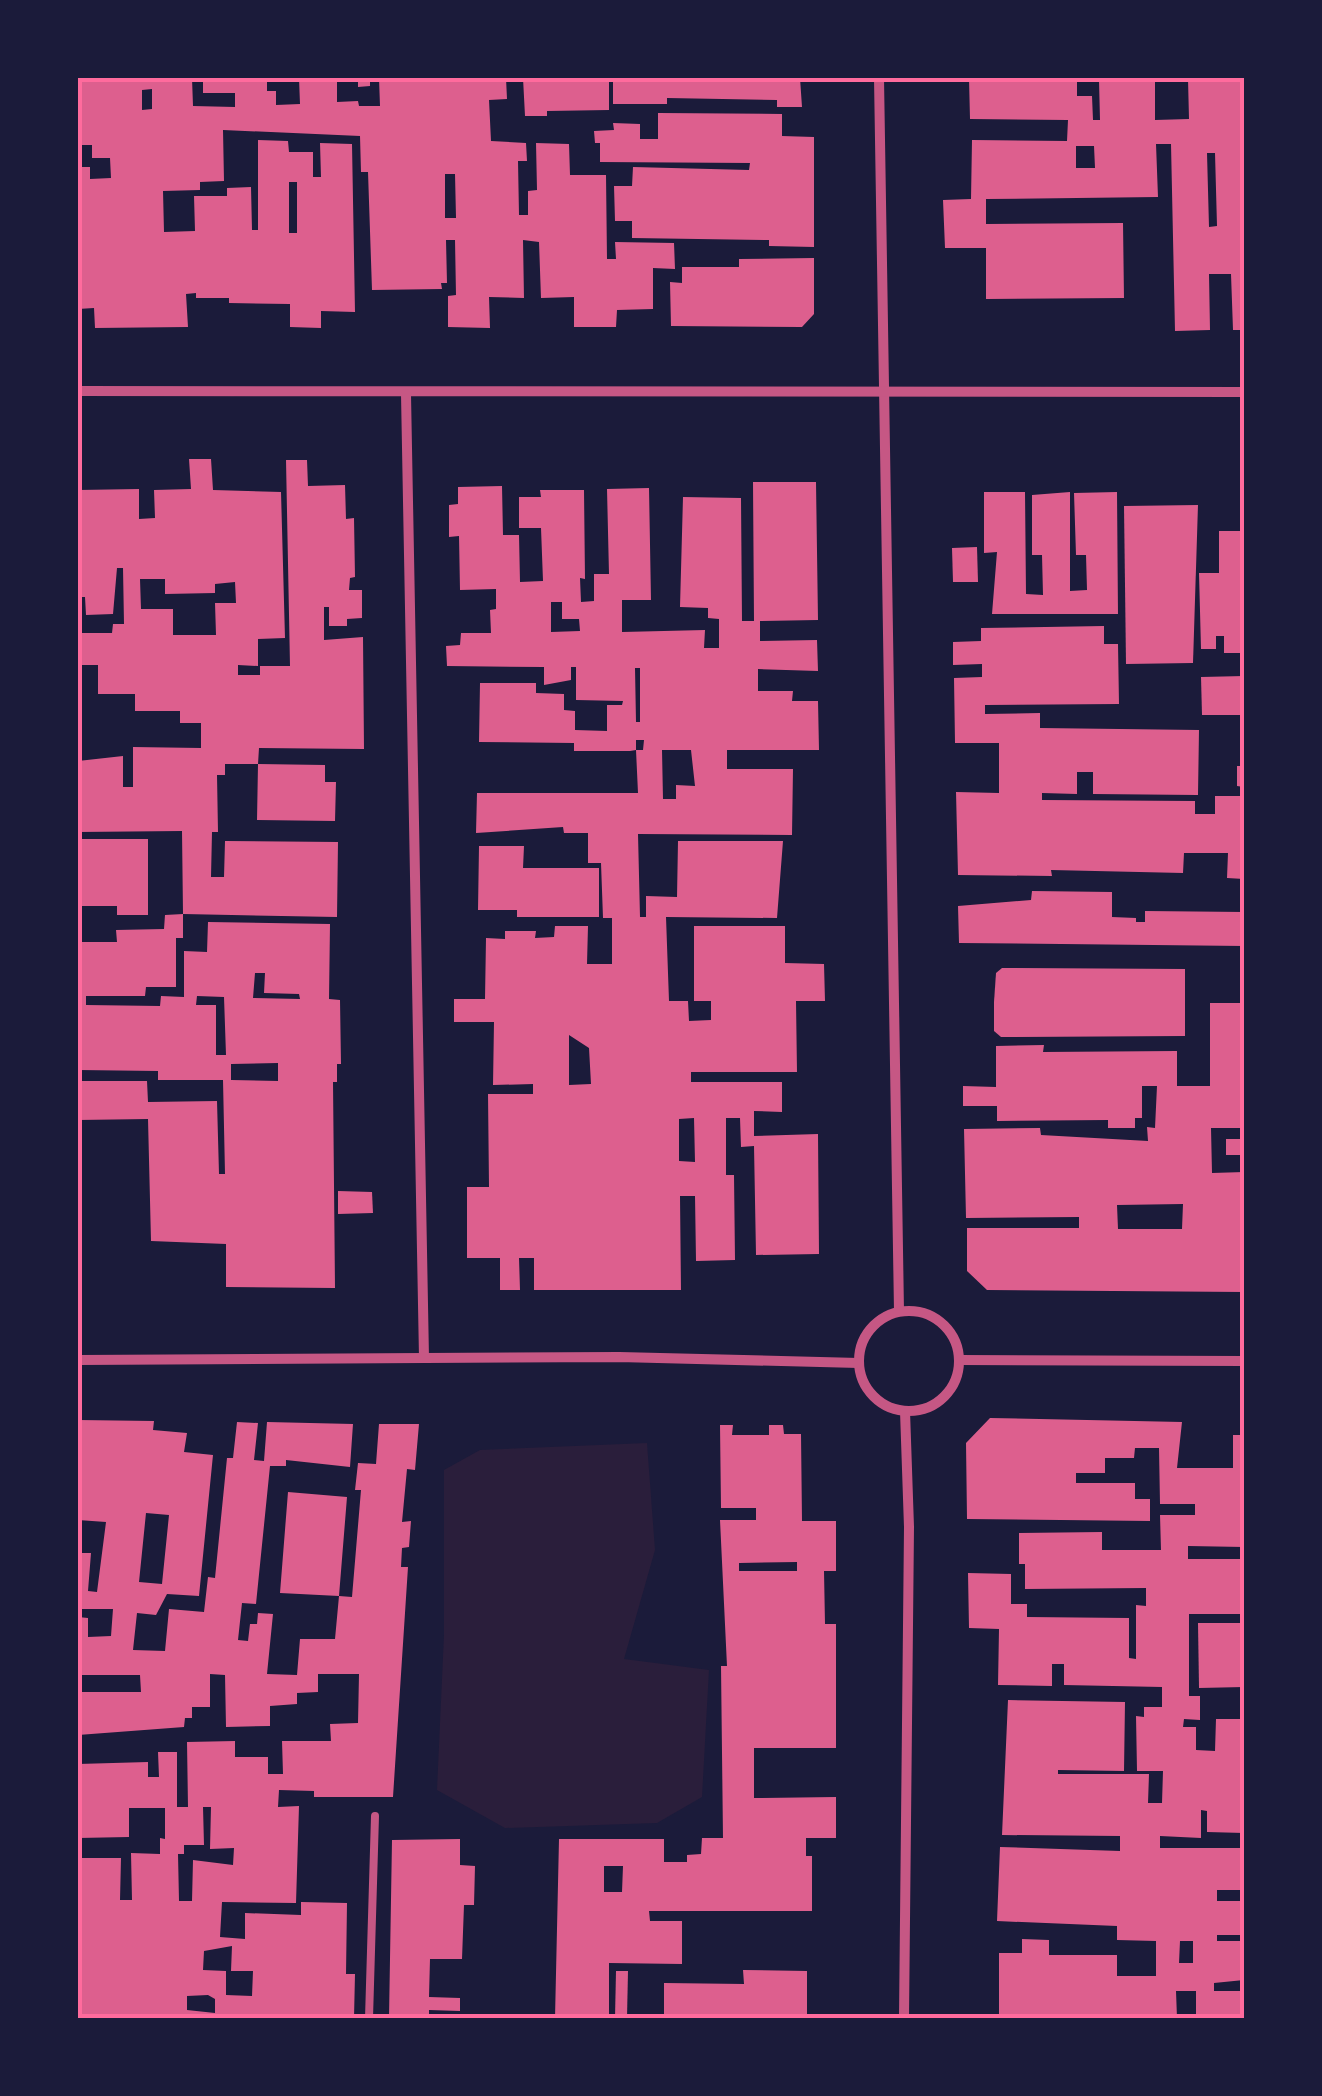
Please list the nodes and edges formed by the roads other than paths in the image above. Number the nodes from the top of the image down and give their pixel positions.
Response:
1 (879, 78) edge
2 (884, 389) junction
3 (78, 391) edge
4 (1244, 392) edge
5 (406, 394) junction
6 (898, 1311) junction
7 (424, 1358) junction
8 (78, 1360) edge
9 (959, 1360) junction
10 (1244, 1361) edge
11 (858, 1364) junction
12 (905, 1411) junction
13 (375, 1816) dead end
14 (369, 2018) edge
15 (904, 2018) edge

1 - 2 street
2 - 4 street
2 - 5 street
2 - 6 street
3 - 5 street
5 - 7 street
6 - 9 street
6 - 11 street
7 - 8 street
7 - 11 street
9 - 10 street
9 - 12 street
11 - 12 street
12 - 15 street
13 - 14 lane

